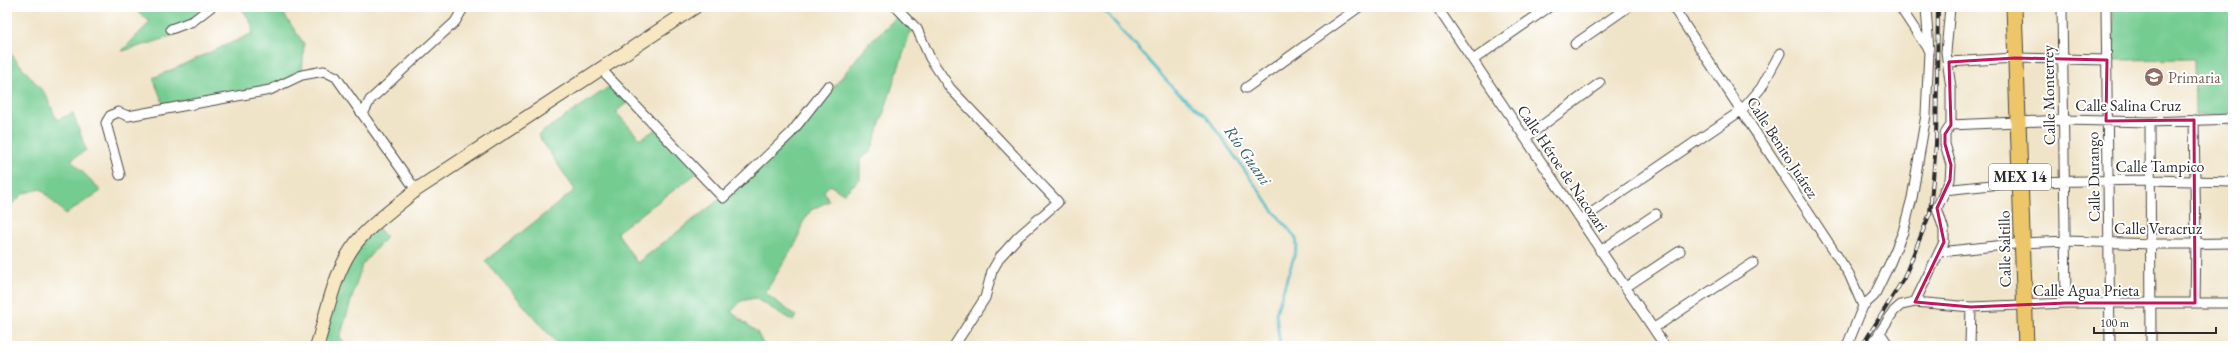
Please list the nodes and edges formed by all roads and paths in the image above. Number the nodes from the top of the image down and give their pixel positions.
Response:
1 (211, 7) edge
2 (464, 7) edge
3 (695, 7) edge
4 (896, 7) edge
5 (1359, 7) edge
6 (1437, 7) edge
7 (1549, 7) edge
8 (1628, 7) edge
9 (1673, 7) edge
10 (1900, 7) edge
11 (1926, 7) edge
12 (1950, 7) edge
13 (2014, 7) edge
14 (2062, 7) edge
15 (2106, 7) edge
16 (171, 29) dead end
17 (1575, 44) dead end
18 (1929, 51) junction
19 (1780, 52) dead end
20 (2015, 58) junction
21 (1473, 60) junction
22 (2063, 60) junction
23 (2107, 60) junction
24 (1949, 62) junction
25 (601, 69) junction
26 (1600, 83) dead end
27 (828, 86) dead end
28 (1246, 88) dead end
29 (1742, 110) junction
30 (363, 114) junction
31 (2233, 119) edge
32 (2064, 120) junction
33 (2194, 120) junction
34 (2106, 121) junction
35 (2018, 122) junction
36 (2150, 122) junction
37 (1951, 126) junction
38 (1525, 138) junction
39 (120, 175) dead end
40 (2151, 180) junction
41 (2108, 181) junction
42 (2020, 182) junction
43 (2064, 182) junction
44 (2194, 182) junction
45 (2233, 182) edge
46 (416, 190) junction
47 (1944, 190) junction
48 (1656, 214) dead end
49 (1581, 220) junction
50 (2067, 241) junction
51 (2109, 242) junction
52 (2022, 243) junction
53 (2196, 243) junction
54 (2233, 243) edge
55 (2151, 244) junction
56 (1600, 251) junction
57 (1680, 251) dead end
58 (1940, 252) junction
59 (1754, 263) dead end
60 (1626, 288) junction
61 (1915, 302) junction
62 (2066, 303) junction
63 (2110, 303) junction
64 (2195, 303) junction
65 (2233, 303) edge
66 (2152, 304) junction
67 (2023, 305) junction
68 (1863, 306) junction
69 (1971, 307) junction
70 (1654, 328) junction
71 (1881, 334) junction
72 (317, 346) edge
73 (954, 346) edge
74 (1665, 346) edge
75 (1847, 346) edge
76 (1871, 346) edge
77 (1889, 346) edge
78 (1970, 346) edge
79 (2026, 346) edge
80 (2110, 346) edge
81 (2151, 346) edge

1 - 16 street
2 - 30 street
3 - 25 main road
4 - 73 street
5 - 28 street
6 - 21 street, Calle Héroe de Nacozari
7 - 21 street
8 - 17 street
9 - 29 street, Calle Benito Juárez
10 - 18 street
11 - 18 street
12 - 24 street
13 - 20 main road, Calle Saltillo / MEX 14
14 - 22 street, Calle Monterrey
15 - 23 street, Calle Durango
18 - 68 street
19 - 29 street
20 - 22 street
20 - 24 street
20 - 35 main road, Calle Saltillo / MEX 14
21 - 38 street, Calle Héroe de Nacozari
22 - 23 street
22 - 32 street, Calle Monterrey
23 - 34 street, Calle Durango
24 - 37 street
25 - 27 street
25 - 46 main road
26 - 38 street
29 - 49 street
29 - 68 street, Calle Benito Juárez
30 - 39 street
30 - 46 street
31 - 33 street, Calle Salina Cruz
32 - 34 street, Calle Salina Cruz
32 - 35 street, Calle Salina Cruz
32 - 43 street, Calle Monterrey
33 - 36 street, Calle Salina Cruz
33 - 44 street
34 - 36 street, Calle Salina Cruz
34 - 41 street, Calle Durango
35 - 37 street, Calle Salina Cruz
35 - 42 main road, Calle Saltillo / MEX 14
36 - 40 street
37 - 47 street
38 - 49 street, Calle Héroe de Nacozari
40 - 41 street, Calle Tampico
40 - 44 street, Calle Tampico
40 - 55 street
41 - 43 street, Calle Tampico
41 - 51 street, Calle Durango
42 - 43 street, Calle Tampico
42 - 47 street, Calle Tampico
42 - 52 main road, Calle Saltillo / MEX 14
43 - 50 street, Calle Monterrey
44 - 45 street, Calle Tampico
44 - 53 street
46 - 72 main road
47 - 58 street
48 - 56 street
49 - 56 street, Calle Héroe de Nacozari
50 - 51 street, Calle Veracruz
50 - 52 street, Calle Veracruz
50 - 62 street, Calle Monterrey
51 - 55 street, Calle Veracruz
51 - 63 street, Calle Durango
52 - 58 street, Calle Veracruz
52 - 67 main road, Calle Saltillo / MEX 14
53 - 54 street, Calle Veracruz
53 - 55 street, Calle Veracruz
53 - 64 street
55 - 66 street
56 - 60 street, Calle Héroe de Nacozari
57 - 60 street
58 - 61 street
59 - 70 street
60 - 70 street, Calle Héroe de Nacozari
61 - 69 street, Calle Agua Prieta
61 - 71 street
62 - 63 street, Calle Agua Prieta
62 - 67 street, Calle Agua Prieta
63 - 66 street, Calle Agua Prieta
63 - 80 street, Calle Durango
64 - 65 street, Calle Agua Prieta
64 - 66 street, Calle Agua Prieta
66 - 81 street
67 - 69 street, Calle Agua Prieta
67 - 79 main road, Calle Saltillo / MEX 14
68 - 75 street
69 - 78 street
70 - 74 street, Calle Héroe de Nacozari
71 - 76 street
71 - 77 street

